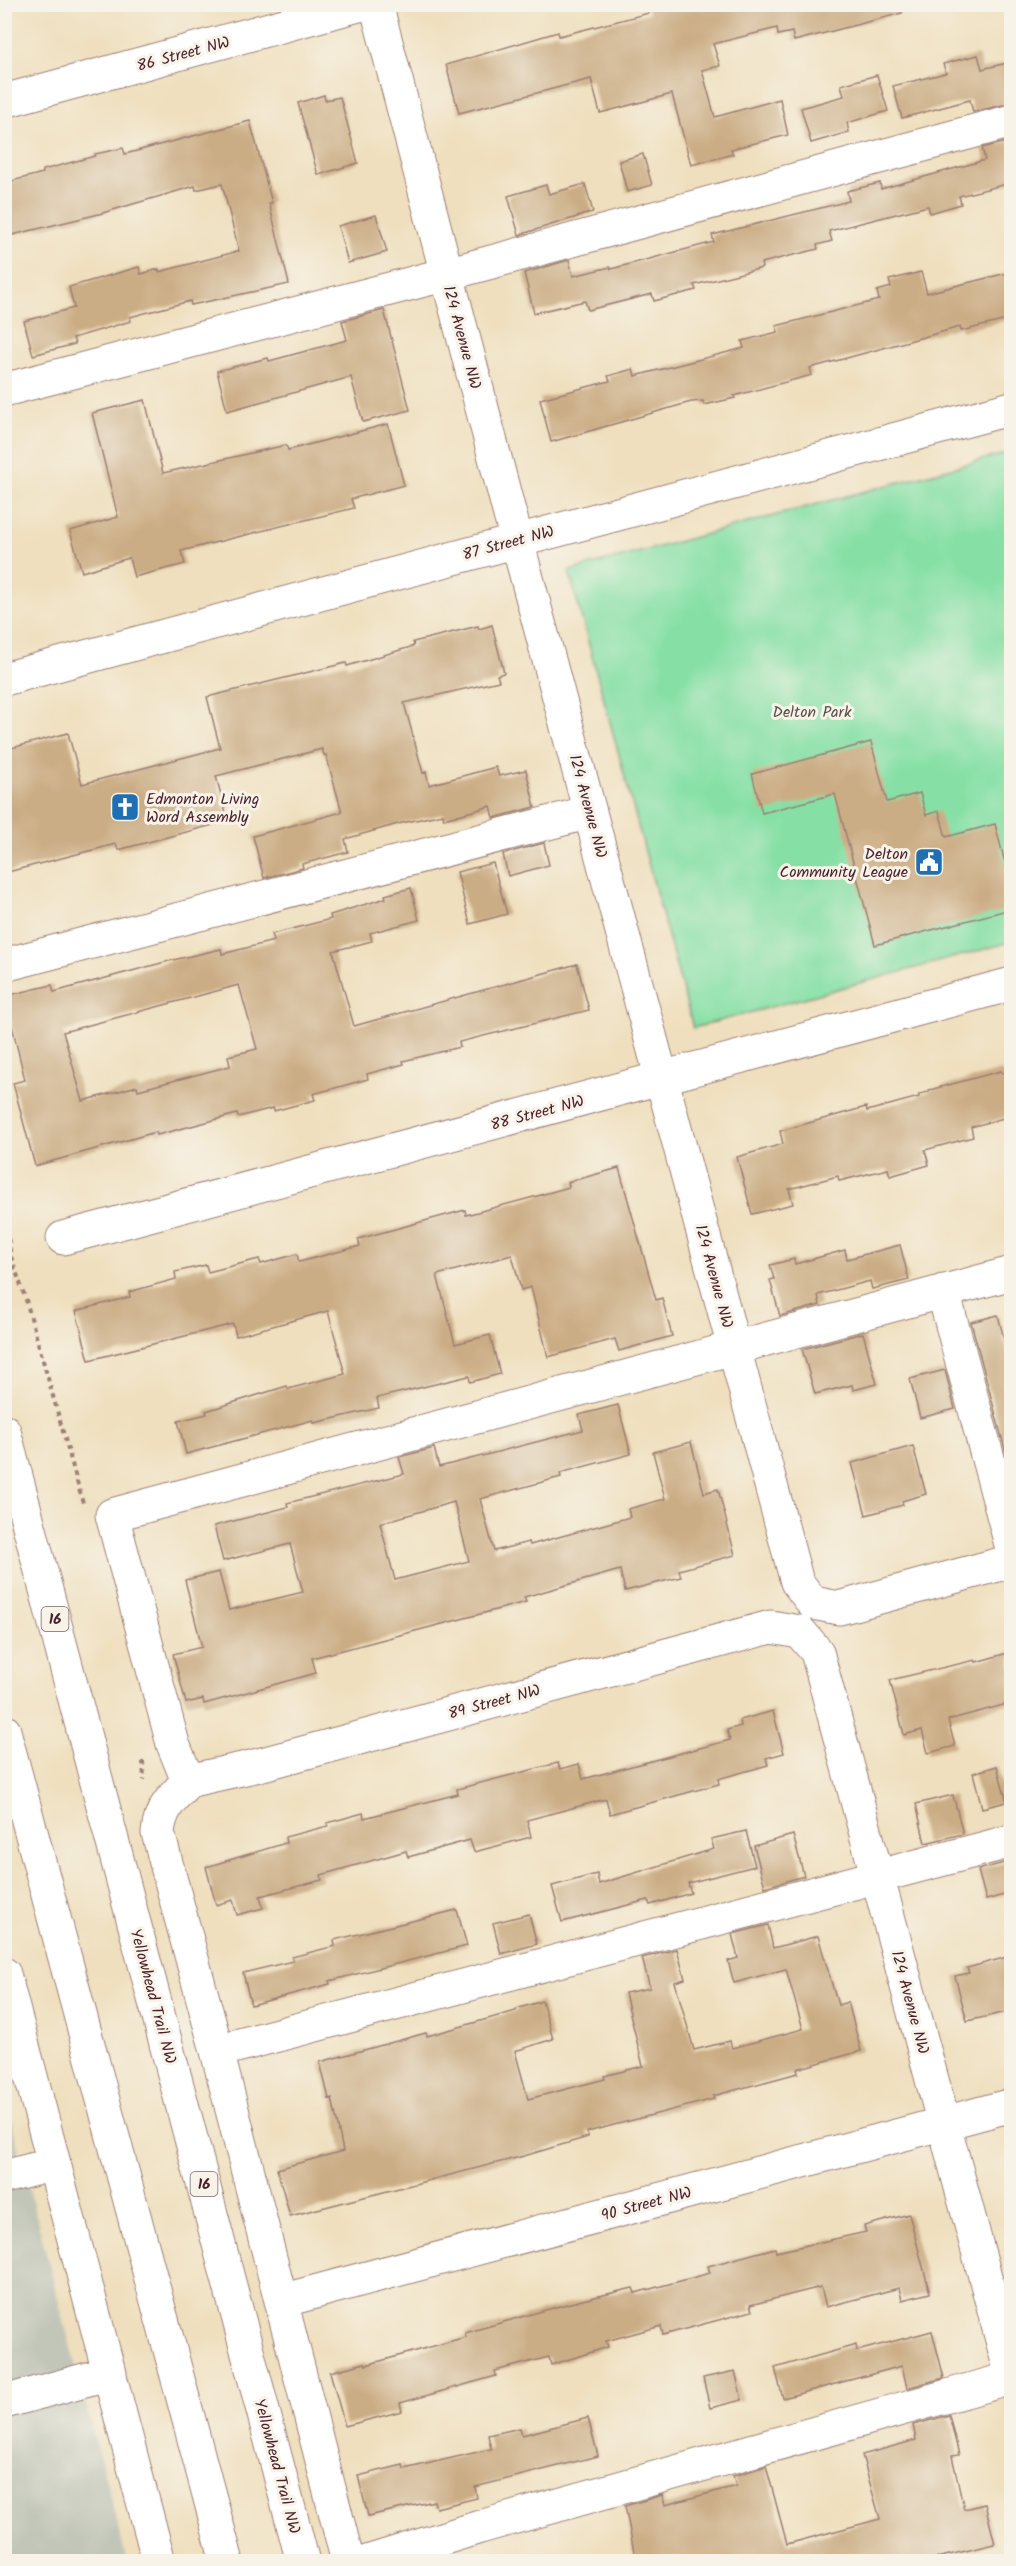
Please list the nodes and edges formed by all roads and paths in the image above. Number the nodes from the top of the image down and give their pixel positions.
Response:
1 (362, 4) edge
2 (376, 4) edge
3 (4, 101) edge
4 (1011, 121) edge
5 (447, 274) junction
6 (4, 390) edge
7 (1011, 408) edge
8 (517, 539) junction
9 (4, 679) edge
10 (590, 812) junction
11 (4, 965) edge
12 (1011, 984) edge
13 (662, 1079) junction
14 (63, 1238) dead end
15 (1011, 1273) edge
16 (943, 1291) junction
17 (735, 1348) junction
18 (4, 1431) edge
19 (1011, 1548) edge
20 (1011, 1561) edge
21 (807, 1617) junction
22 (4, 1731) edge
23 (188, 1781) junction
24 (1011, 1841) edge
25 (878, 1877) junction
26 (4, 1974) edge
27 (217, 2051) junction
28 (1011, 2105) edge
29 (943, 2124) junction
30 (54, 2164) junction
31 (4, 2177) edge
32 (281, 2301) junction
33 (110, 2373) junction
34 (1011, 2377) edge
35 (4, 2402) edge
36 (159, 2562) edge
37 (227, 2562) edge
38 (303, 2562) edge
39 (348, 2562) edge
40 (367, 2562) edge

1 - 3 main road, 86 Street NW
2 - 5 main road, 124 Avenue NW
4 - 5 main road
5 - 6 main road
5 - 8 main road, 124 Avenue NW
7 - 8 main road, 87 Street NW
8 - 9 main road, 87 Street NW
8 - 10 main road, 124 Avenue NW
10 - 11 main road
10 - 13 main road, 124 Avenue NW
12 - 13 main road, 88 Street NW
13 - 14 main road, 88 Street NW
13 - 17 main road, 124 Avenue NW
15 - 16 main road
16 - 17 main road
16 - 19 main road
17 - 21 main road, 124 Avenue NW
17 - 23 main road
18 - 38 main road, Yellowhead Trail NW / 16
20 - 21 main road, 89 Street NW
21 - 23 main road, 89 Street NW
21 - 25 main road, 124 Avenue NW
22 - 37 main road
23 - 27 main road
24 - 25 main road
25 - 27 main road
25 - 29 main road, 124 Avenue NW
26 - 30 main road
27 - 32 main road
28 - 29 main road, 90 Street NW
29 - 32 main road, 90 Street NW
29 - 34 main road, 124 Avenue NW
30 - 31 main road
30 - 33 main road
32 - 39 main road
33 - 35 main road
33 - 36 main road
34 - 40 main road

